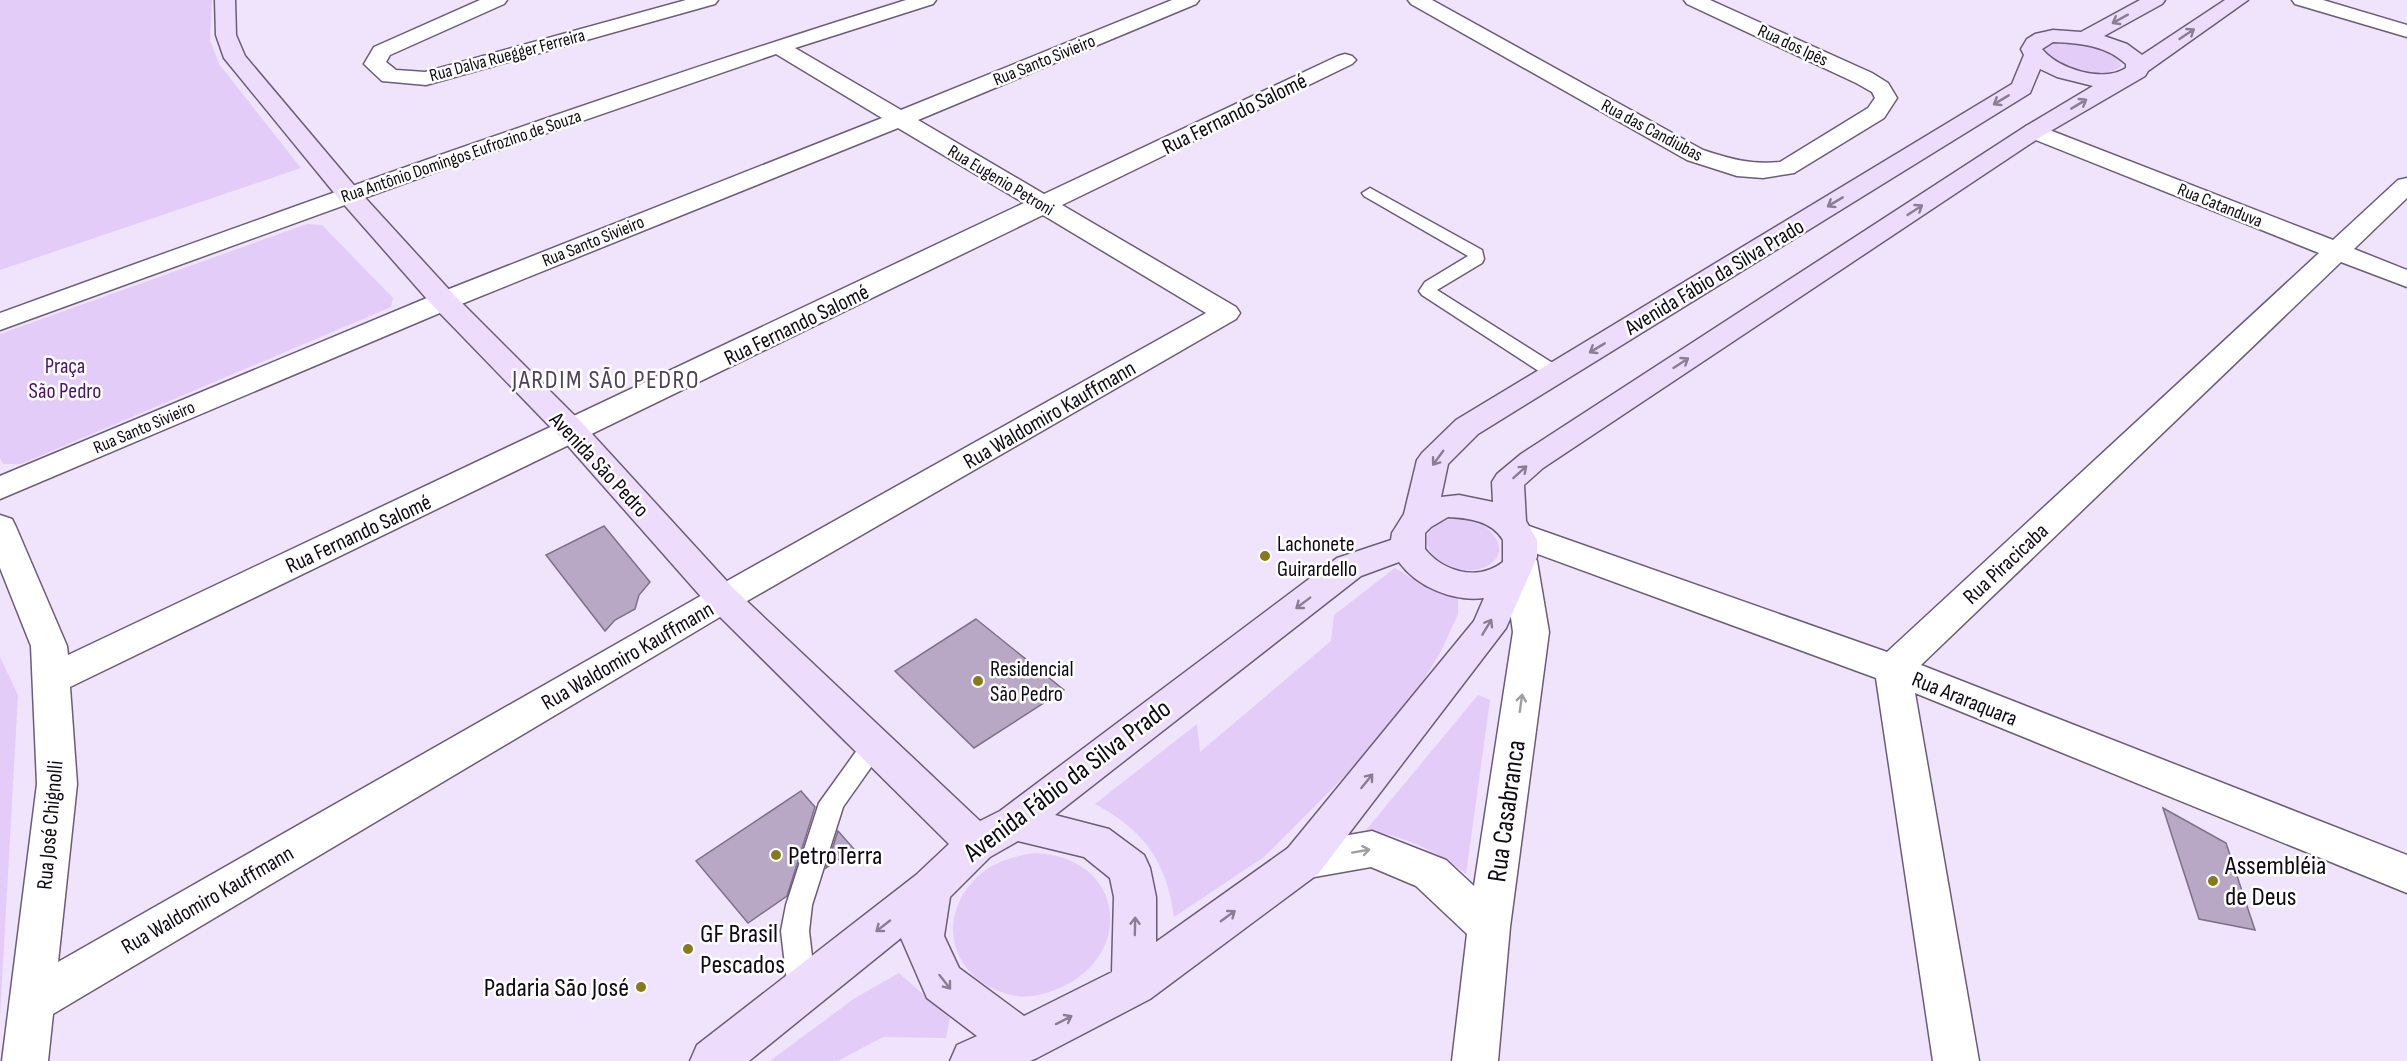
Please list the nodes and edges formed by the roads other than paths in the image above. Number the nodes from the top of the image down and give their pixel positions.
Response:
1 (225, 0) edge
2 (497, 0) edge
3 (708, 0) edge
4 (926, 0) edge
5 (1189, 0) edge
6 (1418, 0) edge
7 (1694, 0) edge
8 (2155, 0) edge
9 (2238, 0) edge
10 (2302, 0) edge
11 (2407, 31) edge
12 (2085, 38) junction
13 (777, 46) junction
14 (2034, 56) junction
15 (1345, 60) dead end
16 (2129, 73) junction
17 (1886, 98) joint
18 (898, 120) junction
19 (2034, 131) junction
20 (2407, 185) edge
21 (1370, 193) dead end
22 (349, 195) junction
23 (1044, 206) junction
24 (2335, 251) junction
25 (2407, 279) edge
26 (444, 301) junction
27 (1226, 313) joint
28 (0, 322) edge
29 (1555, 373) junction
30 (572, 431) junction
31 (0, 488) edge
32 (0, 527) edge
33 (1414, 531) junction
34 (1515, 548) junction
35 (723, 599) junction
36 (1893, 669) junction
37 (52, 679) junction
38 (874, 746) junction
39 (1014, 823) junction
40 (975, 844) junction
41 (1303, 861) junction
42 (2407, 874) edge
43 (931, 888) junction
44 (1489, 927) junction
45 (1134, 984) junction
46 (802, 991) junction
47 (31, 1002) junction
48 (1021, 1042) junction
49 (25, 1061) edge
50 (713, 1061) edge
51 (973, 1061) edge
52 (1475, 1061) edge
53 (1956, 1061) edge

1 - 22 main road, Avenida São Pedro
2 - 3 street, Rua Dalva Ruegger Ferreira
4 - 13 street, Rua Antônio Domingos Eufrozino de Souza
5 - 18 street, Rua Santo Sivieiro
6 - 17 street, Rua das Candiubas
7 - 17 street, Rua dos Ipês
8 -> 12 main road
16 -> 9 main road
10 - 11 street
12 - 14 main road, Avenida Fábio da Silva Prado
12 - 16 main road
13 - 18 street, Rua Eugenio Petroni
13 - 22 street, Rua Antônio Domingos Eufrozino de Souza
14 - 16 main road
14 -> 29 main road, Avenida Fábio da Silva Prado
15 - 23 street, Rua Fernando Salomé
19 -> 16 main road
18 - 23 street, Rua Eugenio Petroni
18 - 26 street, Rua Santo Sivieiro
19 - 24 street, Rua Catanduva
34 -> 19 main road
20 - 24 street, Rua Piracicaba
21 - 29 lane
22 - 26 main road, Avenida São Pedro
22 - 28 street, Rua Antônio Domingos Eufrozino de Souza
23 - 27 street, Rua Eugenio Petroni
23 - 30 street, Rua Fernando Salomé
24 - 25 street, Rua Catanduva
24 - 36 street, Rua Piracicaba
26 - 30 main road, Avenida São Pedro
26 - 31 street, Rua Santo Sivieiro
27 - 35 street, Rua Waldomiro Kauffmann
29 -> 33 main road, Avenida Fábio da Silva Prado
30 - 35 main road, Avenida São Pedro
30 - 37 street, Rua Fernando Salomé
32 - 37 street, Rua José Chignolli
33 - 34 main road
33 - 34 main road
33 -> 39 main road, Avenida Fábio da Silva Prado
34 - 36 street, Rua Araraquara
41 -> 34 main road
44 -> 34 street, Rua Casabranca
35 - 38 main road, Avenida São Pedro
35 - 47 street, Rua Waldomiro Kauffmann
36 - 42 street, Rua Araraquara
36 - 53 street
37 - 47 street, Rua José Chignolli
38 - 40 main road, Avenida São Pedro
38 - 46 lane
39 - 40 main road, Avenida Fábio da Silva Prado
45 -> 39 main road
40 - 43 main road, Avenida Fábio da Silva Prado
41 -> 44 street
45 -> 41 main road
43 -> 46 main road, Avenida Fábio da Silva Prado
43 -> 48 main road
44 - 52 street, Rua Casabranca
48 -> 45 main road
46 - 50 main road, Avenida Fábio da Silva Prado
47 - 49 street, Rua José Chignolli
48 - 51 main road

